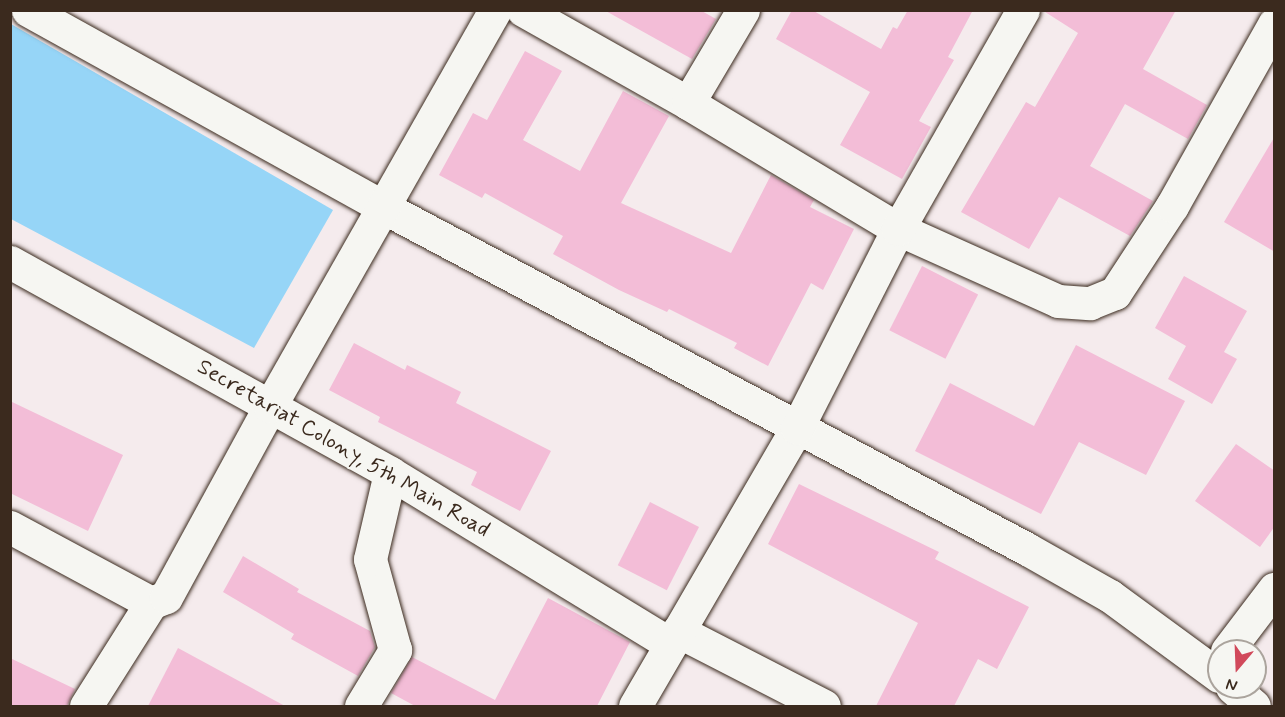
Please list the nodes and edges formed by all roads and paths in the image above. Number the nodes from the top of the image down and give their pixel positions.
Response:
1 (28, 10) edge
2 (495, 10) edge
3 (523, 10) edge
4 (743, 10) edge
5 (1023, 10) edge
6 (1275, 24) edge
7 (688, 103) junction
8 (383, 207) junction
9 (898, 229) junction
10 (10, 262) edge
11 (270, 406) junction
12 (797, 428) junction
13 (390, 473) junction
14 (10, 527) edge
15 (1275, 589) edge
16 (151, 603) junction
17 (674, 638) junction
18 (1242, 639) edge
19 (1207, 659) edge
20 (86, 706) edge
21 (361, 706) edge
22 (635, 706) edge
23 (824, 706) edge

1 - 8 street
2 - 8 street
3 - 7 street
4 - 7 street
5 - 9 street
6 - 9 street
7 - 9 street
8 - 11 street
8 - 12 street
9 - 12 street
10 - 11 street, Secretariat Colony, 5th Main Road
11 - 13 street, Secretariat Colony, 5th Main Road
11 - 16 street
12 - 17 street
12 - 19 street
13 - 17 street, Secretariat Colony, 5th Main Road
13 - 21 street
14 - 16 street
15 - 18 street
16 - 20 street
17 - 22 street
17 - 23 street, Secretariat Colony, 5th Main Road

